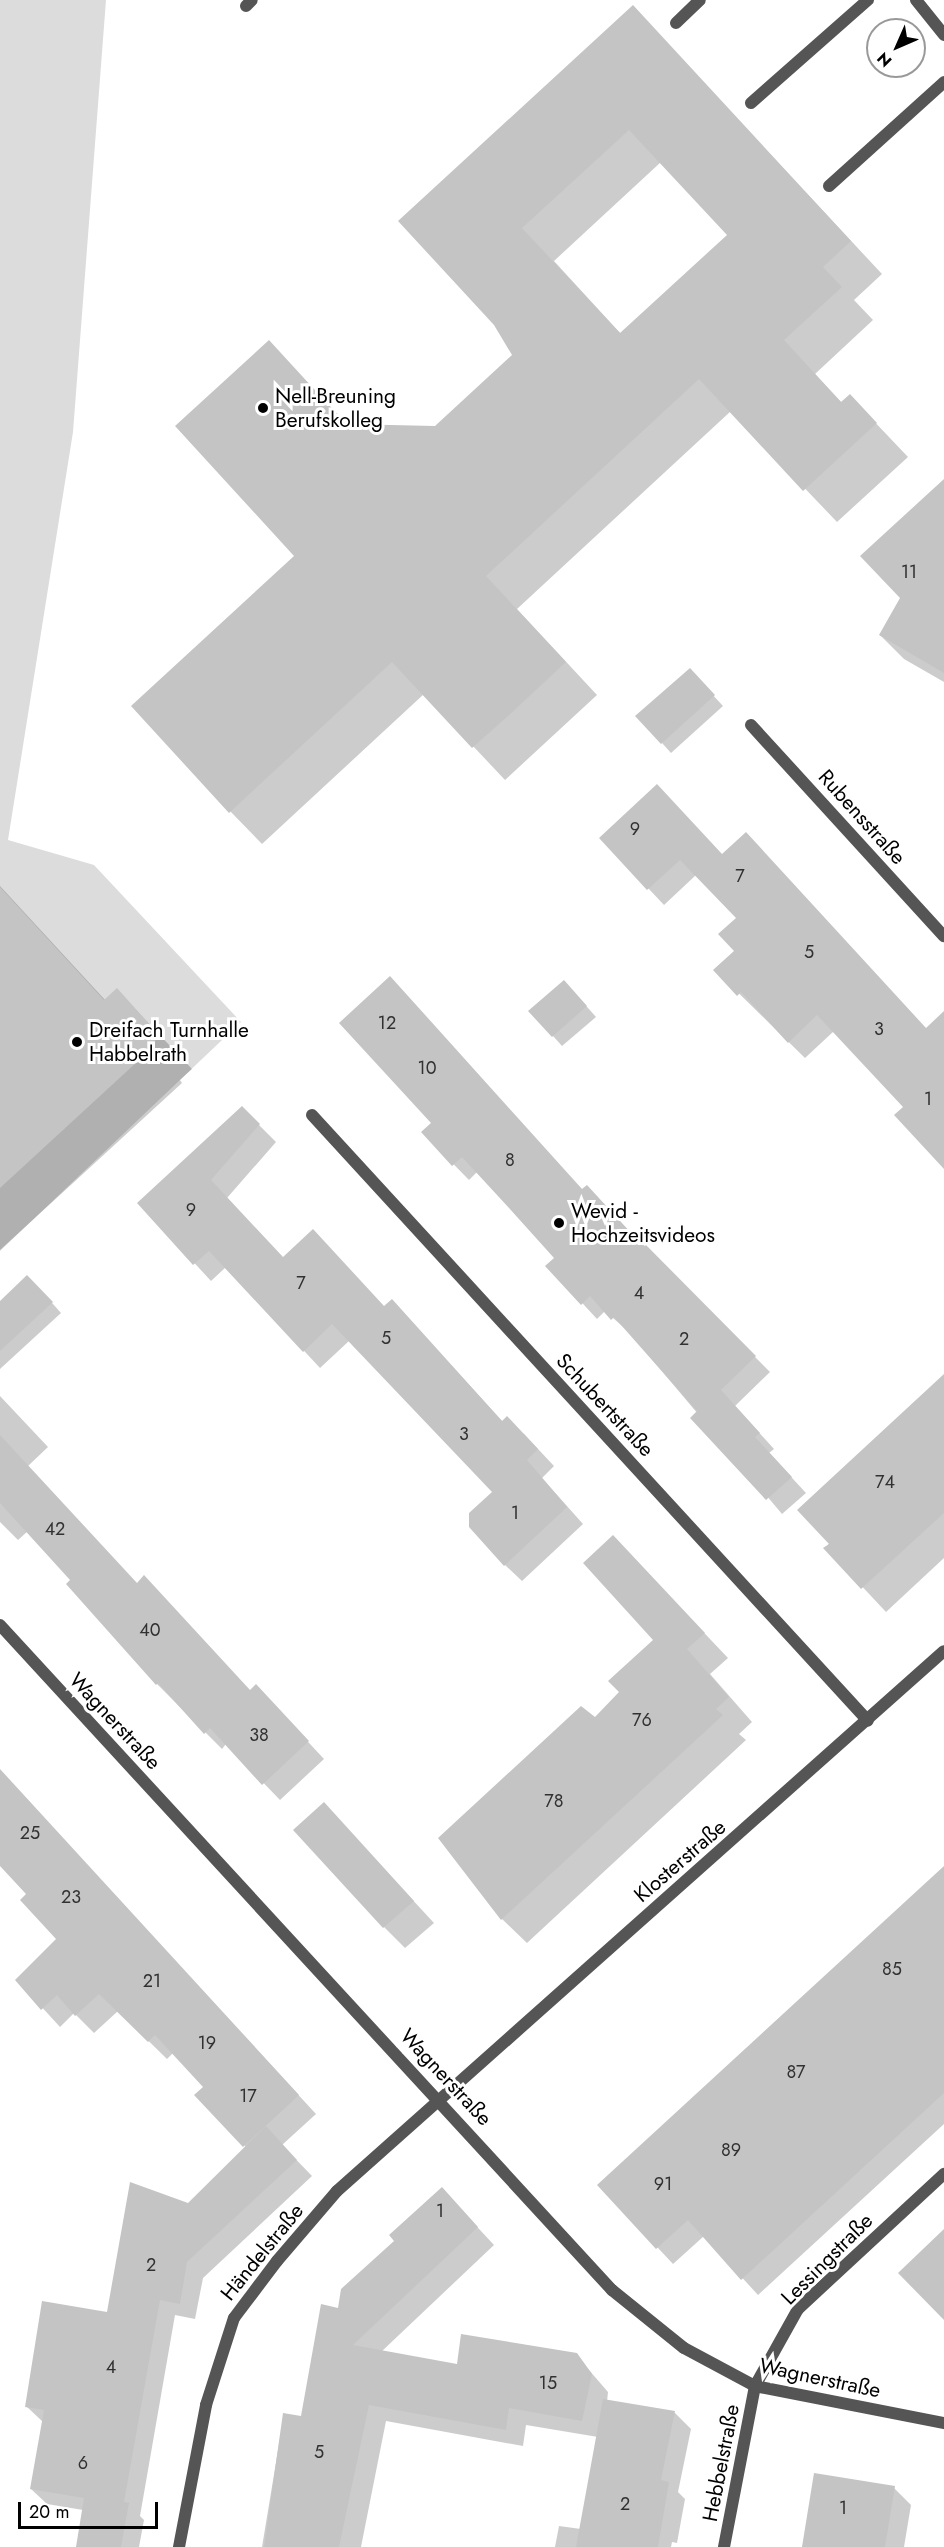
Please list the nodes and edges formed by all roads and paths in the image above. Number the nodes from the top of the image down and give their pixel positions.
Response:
1 (700, 0) edge
2 (868, 0) edge
3 (916, 0) edge
4 (676, 23) dead end
5 (944, 35) edge
6 (944, 82) edge
7 (751, 103) dead end
8 (829, 186) dead end
9 (751, 725) dead end
10 (944, 936) edge
11 (312, 1115) dead end
12 (0, 1625) edge
13 (944, 1651) edge
14 (868, 1721) junction
15 (439, 2098) junction
16 (944, 2174) edge
17 (755, 2386) junction
18 (944, 2423) edge
19 (179, 2547) edge
20 (724, 2547) edge

1 - 4 street
2 - 7 street
3 - 5 street
6 - 8 street
9 - 10 street, Rubensstraße
11 - 14 street, Schubertstraße
12 - 15 street, Wagnerstraße
13 - 14 street, Klosterstraße
14 - 15 street, Klosterstraße
15 - 17 street, Wagnerstraße
15 - 19 street, Händelstraße
16 - 17 street, Lessingstraße
17 - 18 street, Wagnerstraße
17 - 20 street, Hebbelstraße

